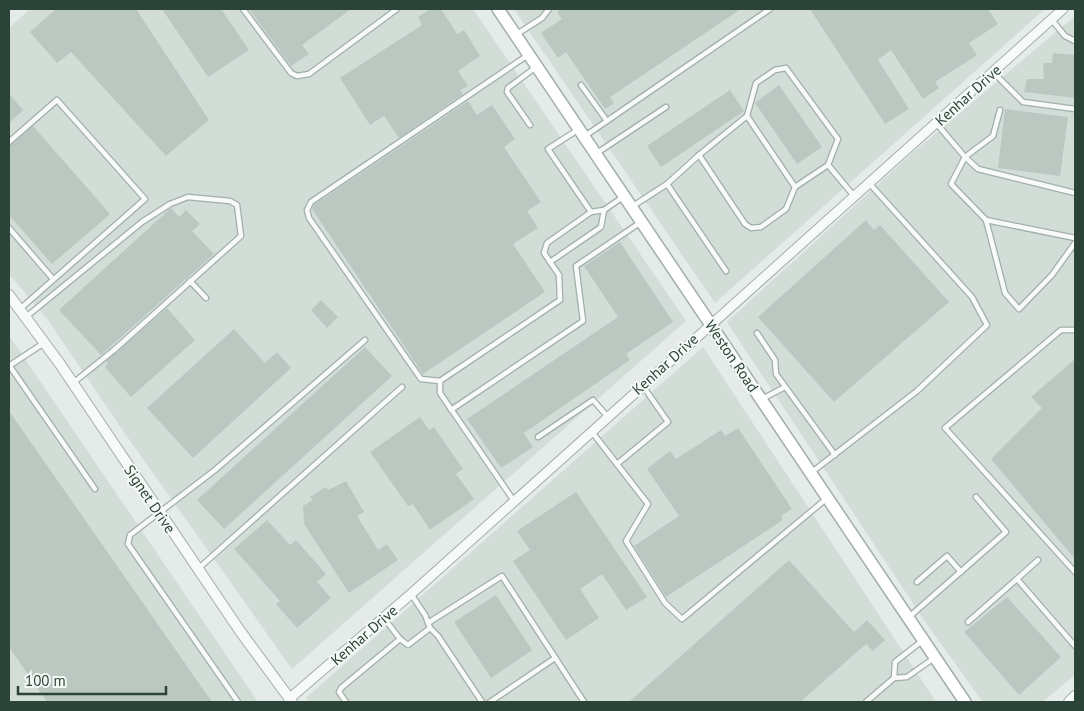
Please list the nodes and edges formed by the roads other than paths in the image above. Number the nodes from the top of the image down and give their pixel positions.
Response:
1 (243, 9) edge
2 (397, 9) edge
3 (498, 9) edge
4 (549, 9) edge
5 (770, 9) edge
6 (1063, 9) edge
7 (1052, 20) junction
8 (516, 35) junction
9 (1075, 41) edge
10 (529, 54) junction
11 (537, 67) junction
12 (993, 72) junction
13 (581, 85) dead end
14 (666, 107) dead end
15 (1075, 109) edge
16 (1000, 110) dead end
17 (747, 116) junction
18 (607, 121) junction
19 (936, 123) junction
20 (530, 125) dead end
21 (581, 132) junction
22 (9, 142) edge
23 (596, 154) junction
24 (699, 155) junction
25 (965, 157) junction
26 (828, 165) junction
27 (868, 183) junction
28 (667, 184) junction
29 (795, 187) junction
30 (1075, 193) edge
31 (624, 196) junction
32 (854, 196) junction
33 (632, 207) junction
34 (604, 210) junction
35 (591, 212) junction
36 (986, 220) junction
37 (641, 222) junction
38 (9, 228) edge
39 (1075, 238) edge
40 (1075, 243) edge
41 (550, 262) junction
42 (726, 271) dead end
43 (54, 279) junction
44 (190, 281) junction
45 (9, 295) edge
46 (206, 298) dead end
47 (23, 313) junction
48 (710, 324) junction
49 (1075, 330) edge
50 (757, 333) dead end
51 (365, 340) dead end
52 (44, 343) junction
53 (9, 366) edge
54 (440, 381) junction
55 (73, 383) junction
56 (642, 384) junction
57 (402, 387) dead end
58 (785, 387) junction
59 (761, 400) junction
60 (451, 410) junction
61 (607, 416) junction
62 (591, 431) junction
63 (538, 437) dead end
64 (835, 455) junction
65 (617, 464) junction
66 (811, 473) junction
67 (95, 489) dead end
68 (976, 497) dead end
69 (828, 498) junction
70 (514, 501) junction
71 (160, 514) junction
72 (1038, 560) dead end
73 (198, 569) junction
74 (961, 572) junction
75 (1075, 572) edge
76 (1017, 579) junction
77 (918, 582) dead end
78 (411, 594) junction
79 (384, 618) junction
80 (908, 618) junction
81 (968, 622) dead end
82 (429, 626) junction
83 (400, 639) junction
84 (923, 640) junction
85 (1075, 646) edge
86 (556, 658) junction
87 (935, 658) junction
88 (894, 678) junction
89 (289, 701) edge
90 (238, 702) edge
91 (346, 702) edge
92 (482, 702) edge
93 (490, 702) edge
94 (584, 702) edge
95 (866, 702) edge
96 (965, 702) edge

1 - 2 lane
3 - 8 main road, Weston Road
4 - 8 lane
5 - 18 lane
6 - 7 street, Kenhar Drive
7 - 9 lane
7 - 12 street, Kenhar Drive
8 - 10 main road, Weston Road
10 - 11 main road, Weston Road
10 - 54 lane
11 - 20 lane
11 - 21 main road, Weston Road
12 - 15 lane
12 - 19 street, Kenhar Drive
13 - 18 lane
14 - 23 lane
16 - 25 lane
17 - 24 lane
17 - 26 lane
17 - 29 lane
18 - 21 lane
19 - 25 lane
19 - 27 street, Kenhar Drive
21 - 23 main road, Weston Road
21 - 35 lane
22 - 43 lane
23 - 31 main road, Weston Road
24 - 28 lane
24 - 29 lane
25 - 30 lane
25 - 36 lane
26 - 29 lane
26 - 32 lane
27 - 32 street, Kenhar Drive
27 - 64 lane
28 - 33 lane
28 - 42 lane
31 - 33 main road, Weston Road
31 - 34 lane
32 - 48 street, Kenhar Drive
33 - 37 main road, Weston Road
34 - 35 lane
34 - 41 lane
35 - 41 lane
36 - 39 lane
36 - 40 lane
37 - 48 main road, Weston Road
37 - 60 lane
38 - 43 lane
41 - 54 lane
43 - 47 lane
44 - 46 lane
44 - 47 lane
44 - 55 lane
45 - 47 street, Signet Drive
47 - 52 street, Signet Drive
48 - 56 street, Kenhar Drive
48 - 59 main road, Weston Road
49 - 75 lane
50 - 58 lane
51 - 71 lane
52 - 53 lane
52 - 55 street, Signet Drive
53 - 67 lane
54 - 60 lane
55 - 71 street, Signet Drive
56 - 61 street, Kenhar Drive
56 - 65 lane
57 - 73 lane
58 - 59 lane
58 - 64 lane
59 - 66 main road, Weston Road
60 - 70 lane
61 - 62 street, Kenhar Drive
61 - 63 lane
62 - 65 lane
62 - 70 street, Kenhar Drive
64 - 66 lane
65 - 69 lane
66 - 69 main road, Weston Road
68 - 74 lane
69 - 80 main road, Weston Road
70 - 78 street, Kenhar Drive
71 - 73 street, Signet Drive
71 - 90 lane
72 - 76 lane
73 - 89 street, Signet Drive
74 - 77 lane
74 - 80 lane
76 - 81 lane
76 - 85 lane
78 - 79 street, Kenhar Drive
78 - 82 lane
79 - 83 lane
79 - 89 street, Kenhar Drive
80 - 84 main road, Weston Road
82 - 83 lane
82 - 86 lane
82 - 92 lane
83 - 91 lane
84 - 87 main road, Weston Road
84 - 88 lane
86 - 93 lane
86 - 94 lane
87 - 88 lane
87 - 96 main road, Weston Road
88 - 95 lane

